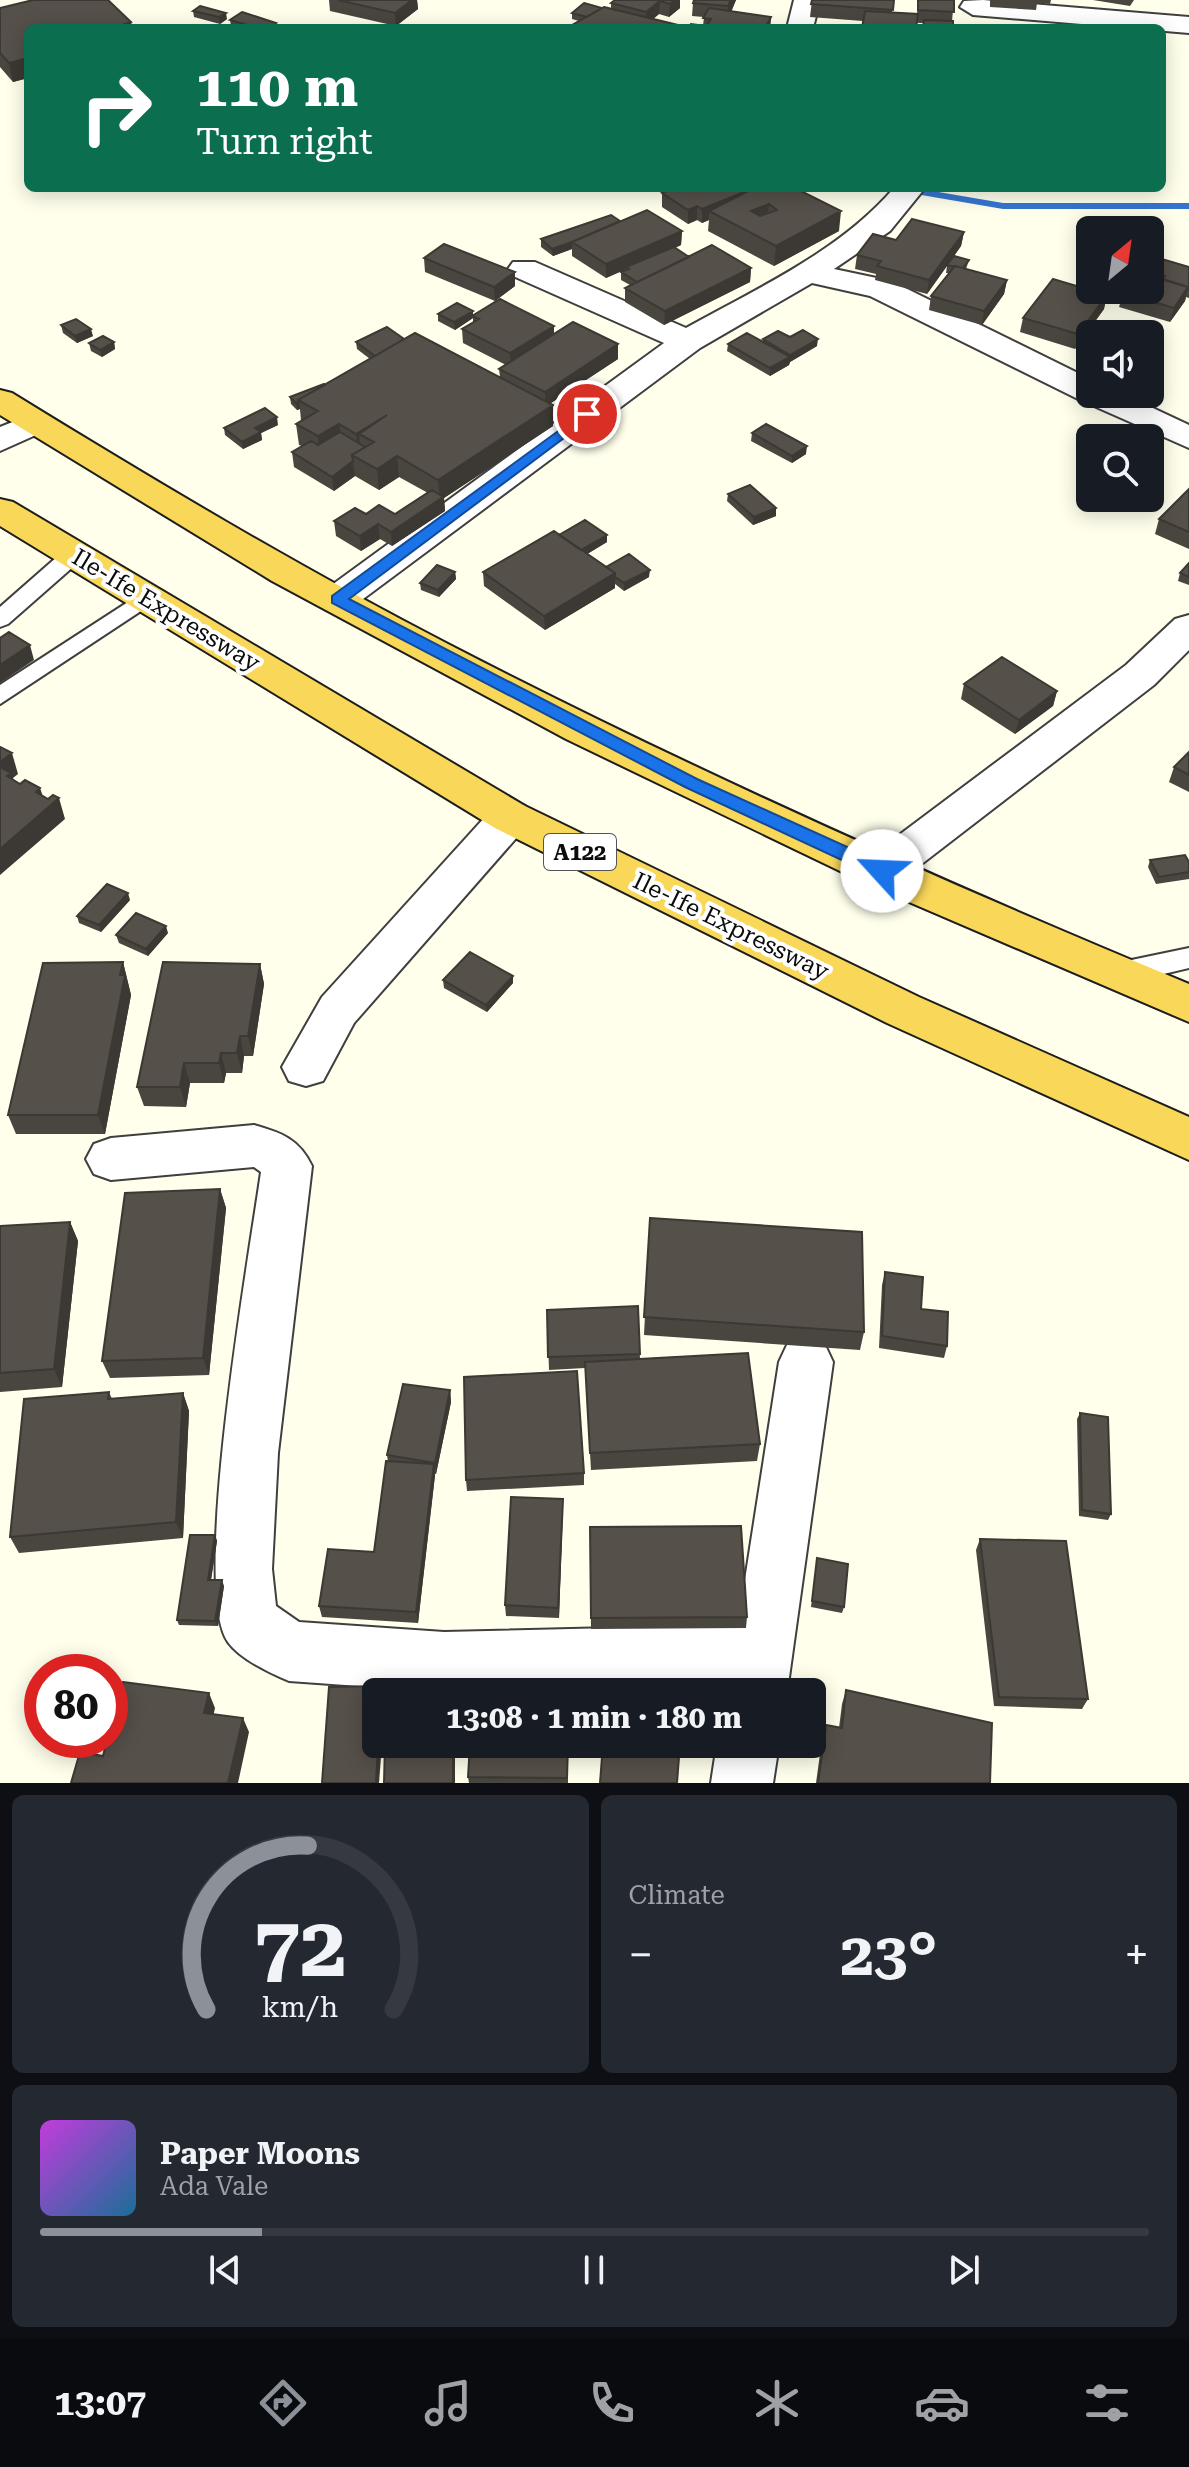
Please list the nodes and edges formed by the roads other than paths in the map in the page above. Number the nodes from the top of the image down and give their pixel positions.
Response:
1 (807, 0) edge
2 (971, 12) edge
3 (801, 24) edge
4 (1189, 25) edge
5 (907, 192) edge
6 (524, 269) dead end
7 (807, 273) junction
8 (688, 341) junction
9 (1076, 385) edge
10 (0, 400) edge
11 (1125, 408) edge
12 (35, 423) junction
13 (1189, 438) edge
14 (0, 441) edge
15 (0, 510) edge
16 (74, 554) junction
17 (145, 598) junction
18 (338, 599) junction
19 (0, 619) edge
20 (1189, 628) edge
21 (0, 696) edge
22 (510, 817) junction
23 (882, 871) junction
24 (1189, 958) edge
25 (1117, 974) junction
26 (1189, 1004) edge
27 (306, 1067) dead end
28 (1189, 1139) edge
29 (111, 1159) dead end
30 (806, 1362) dead end
31 (760, 1673) edge
32 (746, 1758) edge
33 (742, 1783) edge

1 - 3 street
2 - 4 street
5 - 7 street
6 - 8 street
7 - 8 street
7 - 9 street
8 - 18 street
10 - 12 highway
11 - 13 street
12 - 14 street
12 - 18 highway
15 - 16 highway, Ile-Ife Expressway / A122
16 - 17 highway, Ile-Ife Expressway / A122
16 - 19 lane
17 - 21 lane
17 - 22 highway, Ile-Ife Expressway / A122
18 - 23 highway
20 - 23 street
22 - 27 street
22 - 28 highway, Ile-Ife Expressway / A122
23 - 25 highway
24 - 25 lane
25 - 26 highway
29 - 31 street
30 - 31 street
32 - 33 street

